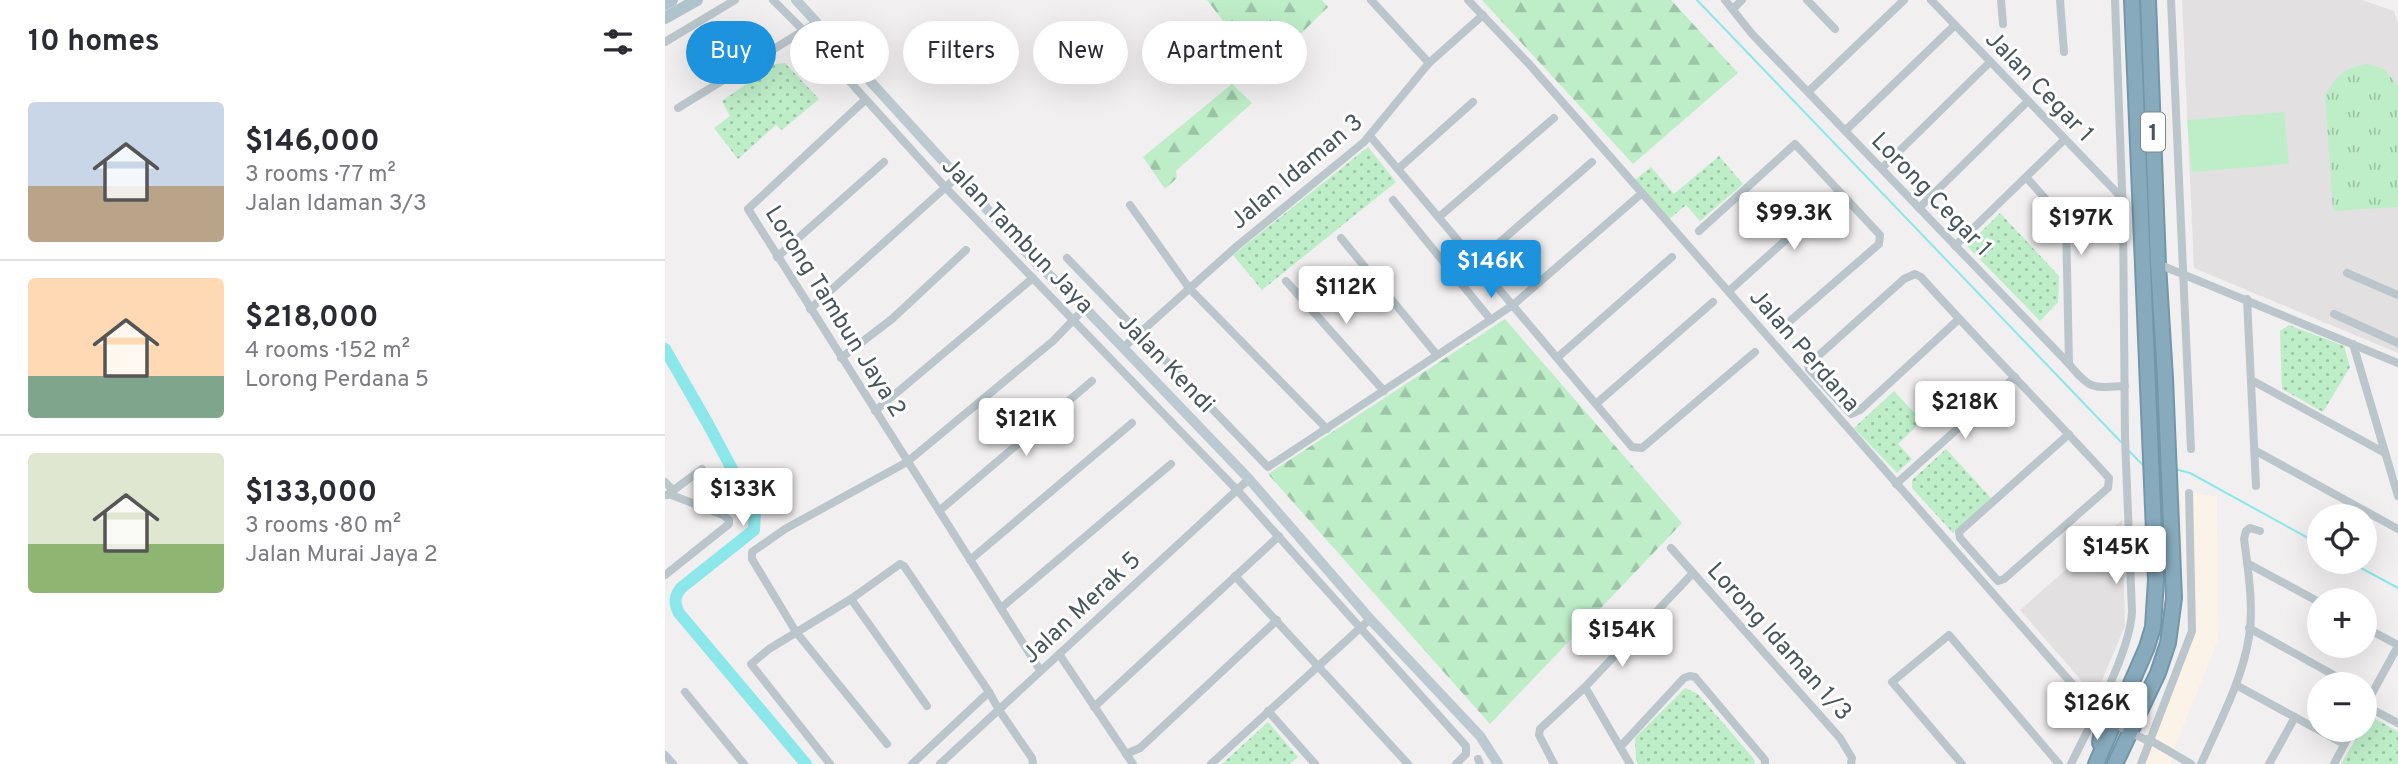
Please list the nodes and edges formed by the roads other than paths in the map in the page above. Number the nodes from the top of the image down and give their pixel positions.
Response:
1 (672, 0) edge
2 (697, 0) edge
3 (735, 0) edge
4 (773, 0) edge
5 (796, 0) edge
6 (1371, 0) edge
7 (1468, 0) edge
8 (1725, 0) edge
9 (1742, 0) edge
10 (1807, 0) edge
11 (1904, 0) edge
12 (1931, 0) edge
13 (2001, 0) edge
14 (2060, 0) edge
15 (2115, 0) edge
16 (2133, 0) edge
17 (2148, 0) edge
18 (2171, 0) edge
19 (665, 5) edge
20 (1734, 8) junction
21 (1483, 15) junction
22 (665, 18) edge
23 (794, 21) edge
24 (814, 21) edge
25 (1955, 24) junction
26 (2003, 24) dead end
27 (1835, 29) dead end
28 (790, 41) edge
29 (665, 42) edge
30 (2064, 52) dead end
31 (1990, 62) junction
32 (1429, 63) junction
33 (851, 84) edge
34 (872, 84) edge
35 (1808, 92) junction
36 (865, 100) junction
37 (2028, 101) junction
38 (1473, 102) dead end
39 (678, 108) dead end
40 (1554, 118) dead end
41 (1845, 131) junction
42 (1370, 136) junction
43 (2065, 139) junction
44 (884, 162) dead end
45 (1592, 162) dead end
46 (1882, 168) junction
47 (1398, 169) junction
48 (957, 177) junction
49 (2026, 177) junction
50 (945, 187) junction
51 (1839, 192) junction
52 (1641, 194) junction
53 (2123, 199) junction
54 (1393, 200) dead end
55 (1130, 205) dead end
56 (1919, 208) junction
57 (2123, 216) junction
58 (2141, 216) junction
59 (1439, 217) junction
60 (1699, 230) dead end
61 (1341, 238) dead end
62 (1955, 246) junction
63 (966, 250) dead end
64 (777, 257) junction
65 (1672, 257) dead end
66 (1067, 258) dead end
67 (1477, 262) junction
68 (2158, 264) junction
69 (2184, 273) junction
70 (2347, 273) dead end
71 (1033, 278) junction
72 (1286, 281) dead end
73 (1189, 288) junction
74 (1729, 291) junction
75 (2398, 295) edge
76 (2247, 299) junction
77 (1713, 302) dead end
78 (1513, 305) junction
79 (1085, 308) junction
80 (810, 309) junction
81 (2334, 314) dead end
82 (1959, 319) junction
83 (1491, 320) junction
84 (1073, 321) junction
85 (1782, 328) dead end
86 (1139, 333) junction
87 (2398, 342) edge
88 (2353, 344) junction
89 (1124, 347) junction
90 (1755, 352) dead end
91 (1437, 355) junction
92 (1558, 357) junction
93 (841, 358) junction
94 (2397, 359) edge
95 (2069, 364) junction
96 (2015, 377) junction
97 (1092, 381) dead end
98 (2253, 381) junction
99 (2125, 386) junction
100 (1384, 391) junction
101 (1597, 403) junction
102 (875, 411) junction
103 (1132, 423) dead end
104 (1327, 429) junction
105 (2159, 434) junction
106 (2069, 435) junction
107 (2191, 449) dead end
108 (2256, 451) junction
109 (2385, 453) junction
110 (907, 461) junction
111 (1171, 464) dead end
112 (702, 468) dead end
113 (1249, 479) junction
114 (665, 482) edge
115 (1896, 484) junction
116 (2161, 485) junction
117 (2256, 486) dead end
118 (1237, 490) junction
119 (2189, 493) dead end
120 (669, 494) edge
121 (2398, 496) edge
122 (939, 511) junction
123 (2398, 529) edge
124 (2260, 531) dead end
125 (1279, 536) junction
126 (1671, 548) dead end
127 (971, 560) junction
128 (2247, 563) junction
129 (1693, 573) junction
130 (665, 575) edge
131 (1235, 576) junction
132 (2307, 596) edge
133 (851, 599) junction
134 (1001, 608) junction
135 (1370, 619) junction
136 (1277, 620) junction
137 (1360, 628) junction
138 (2249, 628) junction
139 (796, 632) junction
140 (2377, 634) edge
141 (2398, 646) edge
142 (1059, 654) junction
143 (1318, 666) junction
144 (1041, 670) junction
145 (2328, 672) edge
146 (2236, 685) junction
147 (2377, 685) edge
148 (1584, 687) junction
149 (2130, 689) junction
150 (685, 692) dead end
151 (989, 692) junction
152 (927, 706) dead end
153 (1094, 707) junction
154 (2097, 708) junction
155 (999, 710) junction
156 (1268, 712) junction
157 (2377, 713) edge
158 (2295, 717) junction
159 (2115, 722) junction
160 (2398, 723) edge
161 (2130, 730) junction
162 (2150, 742) junction
163 (887, 744) dead end
164 (2344, 744) joint
165 (1621, 746) junction
166 (1126, 754) junction
167 (665, 755) edge
168 (673, 764) edge
169 (744, 764) edge
170 (830, 764) edge
171 (912, 764) edge
172 (940, 764) edge
173 (1033, 764) edge
174 (1133, 764) edge
175 (1211, 764) edge
176 (1315, 764) edge
177 (1408, 764) edge
178 (1456, 764) edge
179 (1498, 764) edge
180 (1554, 764) edge
181 (1630, 764) edge
182 (1765, 764) edge
183 (1851, 764) edge
184 (1962, 764) edge
185 (2059, 764) edge
186 (2071, 764) edge
187 (2094, 764) edge
188 (2115, 764) edge
189 (2141, 764) edge
190 (2191, 764) edge
191 (2201, 764) edge
192 (2269, 764) edge
193 (2334, 764) edge

1 - 19 main road
2 - 22 main road
3 - 29 street
4 - 23 street, Jalan Tambun Jaya
5 - 24 street, Jalan Kendi
6 - 32 street
7 - 21 street, Jalan Perdana
8 - 20 street, Lorong Cegar 1
9 - 20 street
10 - 27 street
11 - 35 street
12 - 25 street, Jalan Cegar 1
13 - 26 street
14 - 30 street
15 - 53 street
16 - 58 highway, 1
17 - 68 highway, 1
18 - 69 street
20 - 35 street, Lorong Cegar 1
21 - 32 street, Jalan Idaman 3
21 - 52 street, Jalan Perdana
25 - 31 street, Jalan Cegar 1
25 - 41 street
28 - 39 street
31 - 37 street, Jalan Cegar 1
31 - 46 street
32 - 42 street, Jalan Idaman 3
33 - 36 street, Jalan Tambun Jaya
34 - 48 street, Jalan Kendi
35 - 41 street, Lorong Cegar 1
36 - 50 street, Jalan Tambun Jaya
36 - 64 street, Lorong Tambun Jaya 2
37 - 43 street, Jalan Cegar 1
37 - 56 street
38 - 47 street
40 - 59 street
41 - 46 street, Lorong Cegar 1
42 - 47 street
42 - 73 street, Jalan Idaman 3
43 - 49 street
43 - 53 street, Jalan Cegar 1
44 - 64 street
45 - 67 street
46 - 56 street, Lorong Cegar 1
47 - 59 street
48 - 50 street
48 - 79 street, Jalan Kendi
49 - 62 street
49 - 95 street
50 - 71 street, Jalan Tambun Jaya
50 - 80 street
51 - 60 street
51 - 74 street
51 - 85 street
52 - 74 street, Jalan Perdana
52 - 78 street
53 - 57 street
54 - 83 street
55 - 73 street
56 - 62 street, Lorong Cegar 1
57 - 58 street
57 - 99 street
58 - 105 highway, 1
59 - 67 street
61 - 91 street
62 - 95 street, Lorong Cegar 1
63 - 93 street
64 - 80 street, Lorong Tambun Jaya 2
65 - 92 street
66 - 86 street, Jalan Kendi
67 - 78 street
68 - 69 street
68 - 105 highway, 1
69 - 76 street
69 - 107 street
70 - 75 street
71 - 84 street, Jalan Tambun Jaya
71 - 102 street
72 - 100 street
73 - 86 street, Jalan Idaman 3
73 - 104 street
74 - 115 street, Jalan Perdana
76 - 88 street
76 - 98 street
77 - 101 street
78 - 83 street
78 - 92 street
79 - 84 street
79 - 89 street, Jalan Kendi
80 - 93 street, Lorong Tambun Jaya 2
81 - 87 street
82 - 82 street
82 - 96 street
83 - 91 street
84 - 110 street
84 - 118 street, Jalan Tambun Jaya
86 - 89 street, Jalan Idaman 3
86 - 104 street, Jalan Kendi
88 - 94 street
88 - 109 street
89 - 113 street, Jalan Kendi
90 - 101 street
91 - 100 street
92 - 101 street
93 - 102 street, Lorong Tambun Jaya 2
95 - 99 street, Lorong Cegar 1
96 - 106 street
96 - 115 street
97 - 122 street
98 - 108 street
98 - 109 street
99 - 154 street
100 - 104 street
102 - 110 street, Lorong Tambun Jaya 2
103 - 127 street
105 - 116 highway, 1
106 - 106 street
108 - 117 street
108 - 123 street
109 - 121 street
110 - 122 street, Lorong Tambun Jaya 2
110 - 139 street
111 - 134 street
112 - 120 street
113 - 118 street, Jalan Merak 5
113 - 135 street, Jalan Kendi
114 - 120 street
115 - 154 street, Jalan Perdana
116 - 149 highway, 1
116 - 161 highway, 1
118 - 125 street
118 - 142 street, Jalan Merak 5
119 - 162 street
120 - 130 street
122 - 127 street, Lorong Tambun Jaya 2
124 - 128 street
125 - 131 street
125 - 137 street
126 - 129 street, Lorong Idaman 1/3
127 - 134 street, Lorong Tambun Jaya 2
128 - 132 street
128 - 138 street
129 - 148 street
129 - 183 street, Lorong Idaman 1/3
131 - 136 street
131 - 153 street
133 - 139 street
133 - 151 street
133 - 152 street
134 - 144 street, Lorong Tambun Jaya 2
135 - 137 street
135 - 179 street, Jalan Kendi
136 - 143 street
136 - 166 street
137 - 143 street
137 - 178 street
138 - 145 street
138 - 146 street
139 - 163 street
139 - 170 street
140 - 141 street
141 - 147 street
142 - 144 street, Jalan Merak 5
142 - 153 street
143 - 156 street
143 - 177 street
144 - 155 street, Jalan Merak 5
146 - 158 street
146 - 191 street
148 - 165 street
148 - 180 street
149 - 154 highway
149 - 159 highway, 1
150 - 169 street
151 - 155 street
151 - 171 street
153 - 166 street
154 - 159 street, Jalan Perdana
154 - 186 street
154 - 187 highway
155 - 172 street, Jalan Merak 5
155 - 173 street
156 - 175 street
156 - 176 street
157 - 160 street
158 - 164 street
158 - 192 street
159 - 161 street, Jalan Perdana
159 - 187 highway, 1
161 - 162 street, Jalan Perdana
161 - 188 highway, 1
162 - 189 street
162 - 190 street, Jalan Perdana
164 - 193 street
165 - 181 street
165 - 182 street
166 - 174 street
167 - 168 street
184 - 185 street

